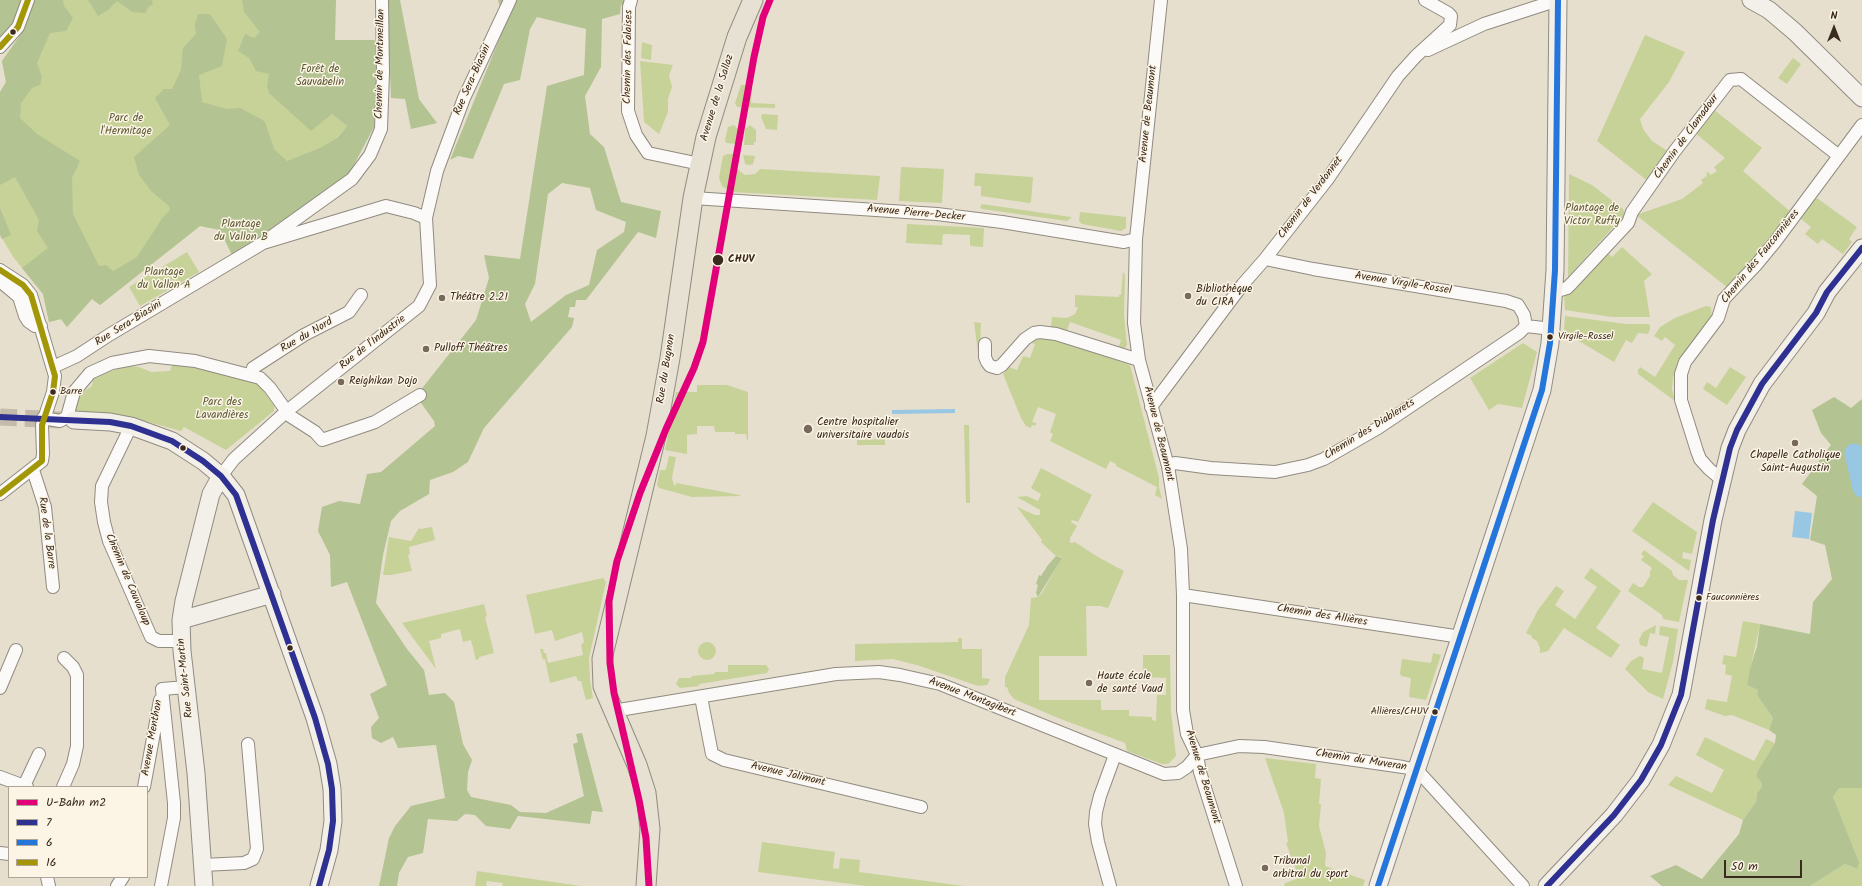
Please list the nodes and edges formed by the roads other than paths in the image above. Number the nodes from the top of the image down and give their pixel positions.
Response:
1 (28, 0) edge
2 (382, 0) edge
3 (510, 0) edge
4 (631, 0) edge
5 (754, 0) edge
6 (1161, 0) edge
7 (1425, 0) edge
8 (1558, 0) edge
9 (1751, 0) edge
10 (0, 47) edge
11 (1416, 56) junction
12 (1862, 98) edge
13 (1862, 125) edge
14 (1839, 156) junction
15 (700, 164) junction
16 (693, 198) junction
17 (426, 218) junction
18 (1136, 239) junction
19 (263, 243) junction
20 (1862, 248) edge
21 (1265, 259) junction
22 (1862, 262) edge
23 (0, 270) edge
24 (0, 281) edge
25 (1554, 292) junction
26 (361, 295) dead end
27 (1816, 313) junction
28 (40, 324) junction
29 (1526, 326) junction
30 (1552, 329) junction
31 (985, 344) dead end
32 (1139, 360) junction
33 (53, 367) junction
34 (251, 374) junction
35 (420, 394) dead end
36 (1151, 407) junction
37 (287, 411) junction
38 (43, 418) junction
39 (74, 420) tunnel mouth
40 (131, 426) junction
41 (1168, 466) junction
42 (33, 470) junction
43 (221, 476) junction
44 (1722, 480) junction
45 (0, 494) edge
46 (53, 587) dead end
47 (272, 594) junction
48 (1183, 595) junction
49 (181, 620) junction
50 (1461, 637) junction
51 (181, 641) junction
52 (16, 650) dead end
53 (64, 658) dead end
54 (186, 687) junction
55 (0, 688) edge
56 (162, 689) junction
57 (701, 697) junction
58 (612, 711) junction
59 (248, 744) dead end
60 (39, 754) dead end
61 (1115, 755) junction
62 (1197, 755) junction
63 (1416, 770) junction
64 (0, 777) edge
65 (26, 786) edge
66 (63, 786) edge
67 (144, 786) edge
68 (921, 807) dead end
69 (203, 865) junction
70 (161, 886) edge
71 (204, 886) edge
72 (319, 886) edge
73 (646, 886) edge
74 (1110, 886) edge
75 (1236, 886) edge
76 (1378, 886) edge
77 (1523, 886) edge
78 (1547, 886) edge

1 - 10 street
2 - 19 street, Chemin de Montmeillan
3 - 17 street, Rue Sera-Biasini
4 - 15 street, Chemin des Falaises
5 - 15 main road, Avenue de la Sallaz
6 - 18 street, Avenue de Beaumont
7 - 11 street, Chemin de Verdonnet
8 - 11 street
8 - 25 street
9 - 12 street
11 - 21 street, Chemin de Verdonnet
13 - 14 street, Chemin des Fauconnières
14 - 25 street, Chemin de Clamadour
14 - 44 street, Chemin des Fauconnières
15 - 16 main road, Avenue de la Sallaz
16 - 18 street, Avenue Pierre-Decker
16 - 58 main road, Rue du Bugnon
17 - 19 street, Rue Sera-Biasini
17 - 37 street, Rue de l'Industrie
18 - 32 street, Avenue de Beaumont
19 - 33 street, Rue Sera-Biasini
20 - 27 street
21 - 29 street, Avenue Virgile-Rossel
21 - 36 street, Chemin de Verdonnet
22 - 27 street
23 - 28 street
24 - 28 street
25 - 30 street
26 - 34 street, Rue du Nord
27 - 44 street
28 - 33 street
29 - 30 street
29 - 41 street, Chemin des Diablerets
30 - 50 street
31 - 32 street
32 - 36 street, Avenue de Beaumont
33 - 38 street
34 - 37 street
34 - 38 street
35 - 37 street
36 - 41 street, Avenue de Beaumont
37 - 43 street, Rue de l'Industrie
38 - 42 street
39 - 40 street
40 - 43 street
40 - 51 street, Chemin de Couvaloup
41 - 48 street, Avenue de Beaumont
42 - 45 street
42 - 46 street, Rue de la Barre
43 - 47 street
43 - 49 street, Rue Saint-Martin
44 - 78 street
47 - 49 street
47 - 72 street
48 - 50 street, Chemin des Allières
48 - 62 street, Avenue de Beaumont
49 - 51 street, Rue Saint-Martin
50 - 63 street
51 - 54 street, Rue Saint-Martin
52 - 55 street
53 - 66 street
54 - 56 street, Avenue Menthon
54 - 69 street, Rue Saint-Martin
56 - 67 street, Avenue Menthon
56 - 70 street
57 - 58 street, Avenue Montagibert
57 - 61 street, Avenue Montagibert
57 - 68 street, Avenue Jolimont
58 - 73 main road, Rue du Bugnon
59 - 69 street
60 - 65 street
61 - 62 street, Avenue Montagibert
61 - 74 street
62 - 63 street, Chemin du Muveran
62 - 75 street, Avenue de Beaumont
63 - 76 street
63 - 77 street, Chemin du Muveran
64 - 65 street
69 - 71 street, Rue Saint-Martin

